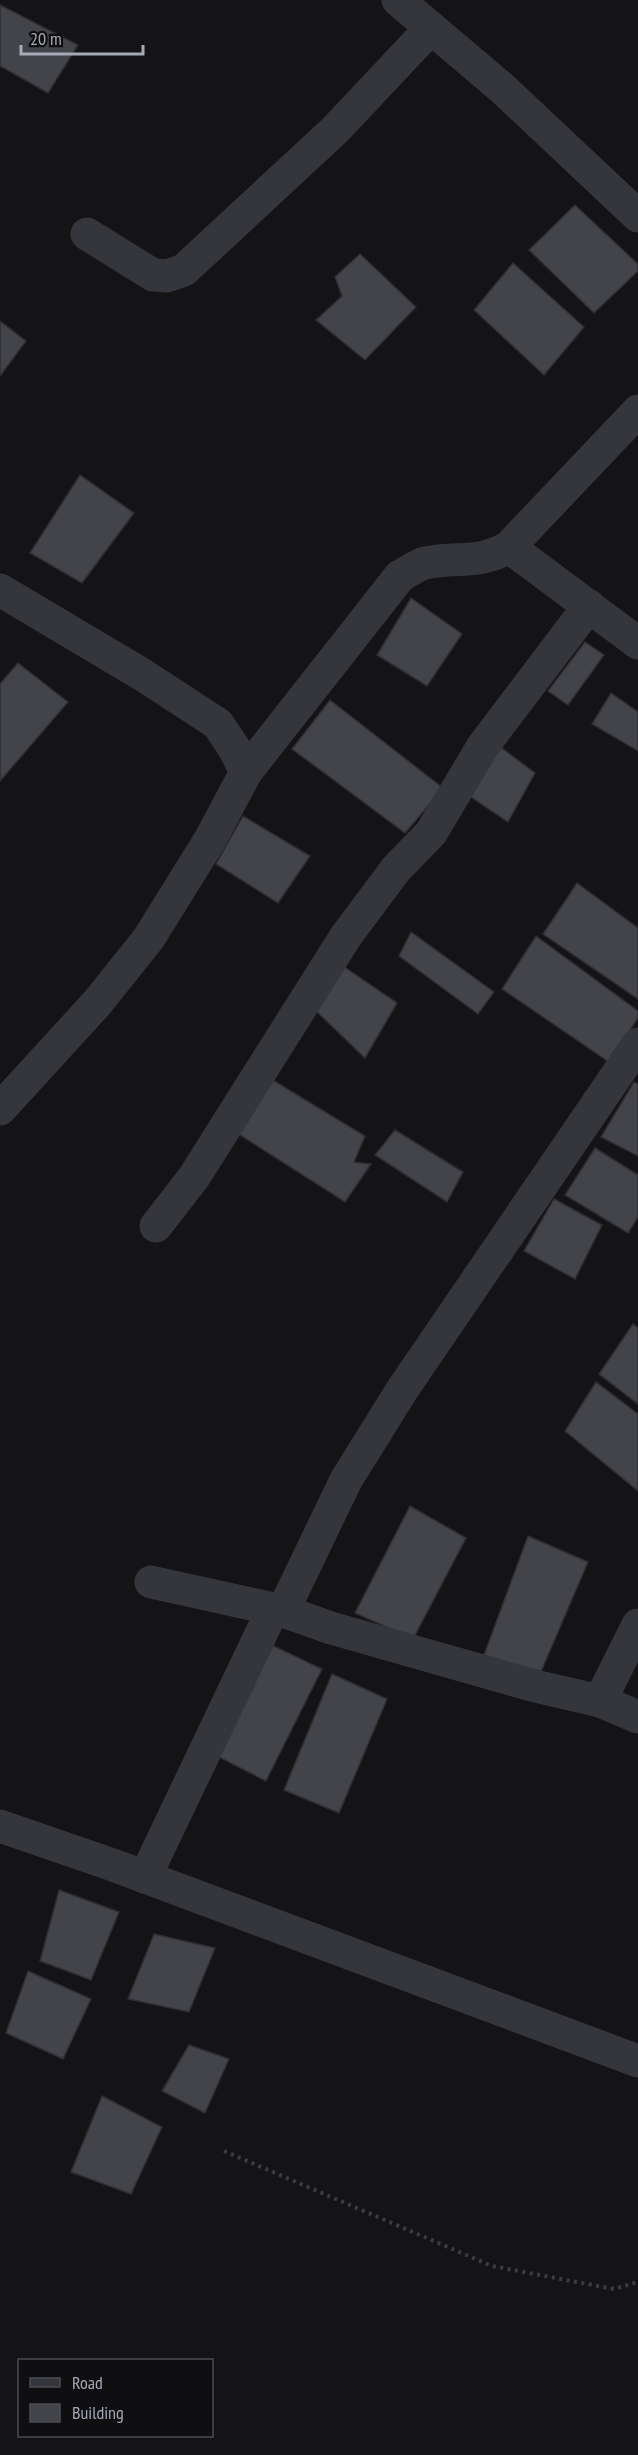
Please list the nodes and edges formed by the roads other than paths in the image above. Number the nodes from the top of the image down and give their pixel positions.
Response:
1 (398, 0) edge
2 (431, 28) junction
3 (638, 216) edge
4 (87, 234) dead end
5 (638, 411) edge
6 (509, 547) junction
7 (0, 590) edge
8 (589, 606) junction
9 (638, 642) edge
10 (246, 772) junction
11 (638, 1044) edge
12 (0, 1109) edge
13 (156, 1226) dead end
14 (151, 1582) dead end
15 (278, 1610) junction
16 (638, 1625) edge
17 (600, 1701) junction
18 (638, 1717) edge
19 (0, 1826) edge
20 (146, 1877) junction
21 (638, 2061) edge

1 - 2 street
2 - 3 street
2 - 4 street
5 - 6 street
6 - 8 street
6 - 10 street
7 - 10 street
8 - 9 street
8 - 13 street
10 - 12 street
11 - 15 street
14 - 15 street
15 - 17 street
15 - 20 street
16 - 17 street
17 - 18 street
19 - 20 street
20 - 21 street

